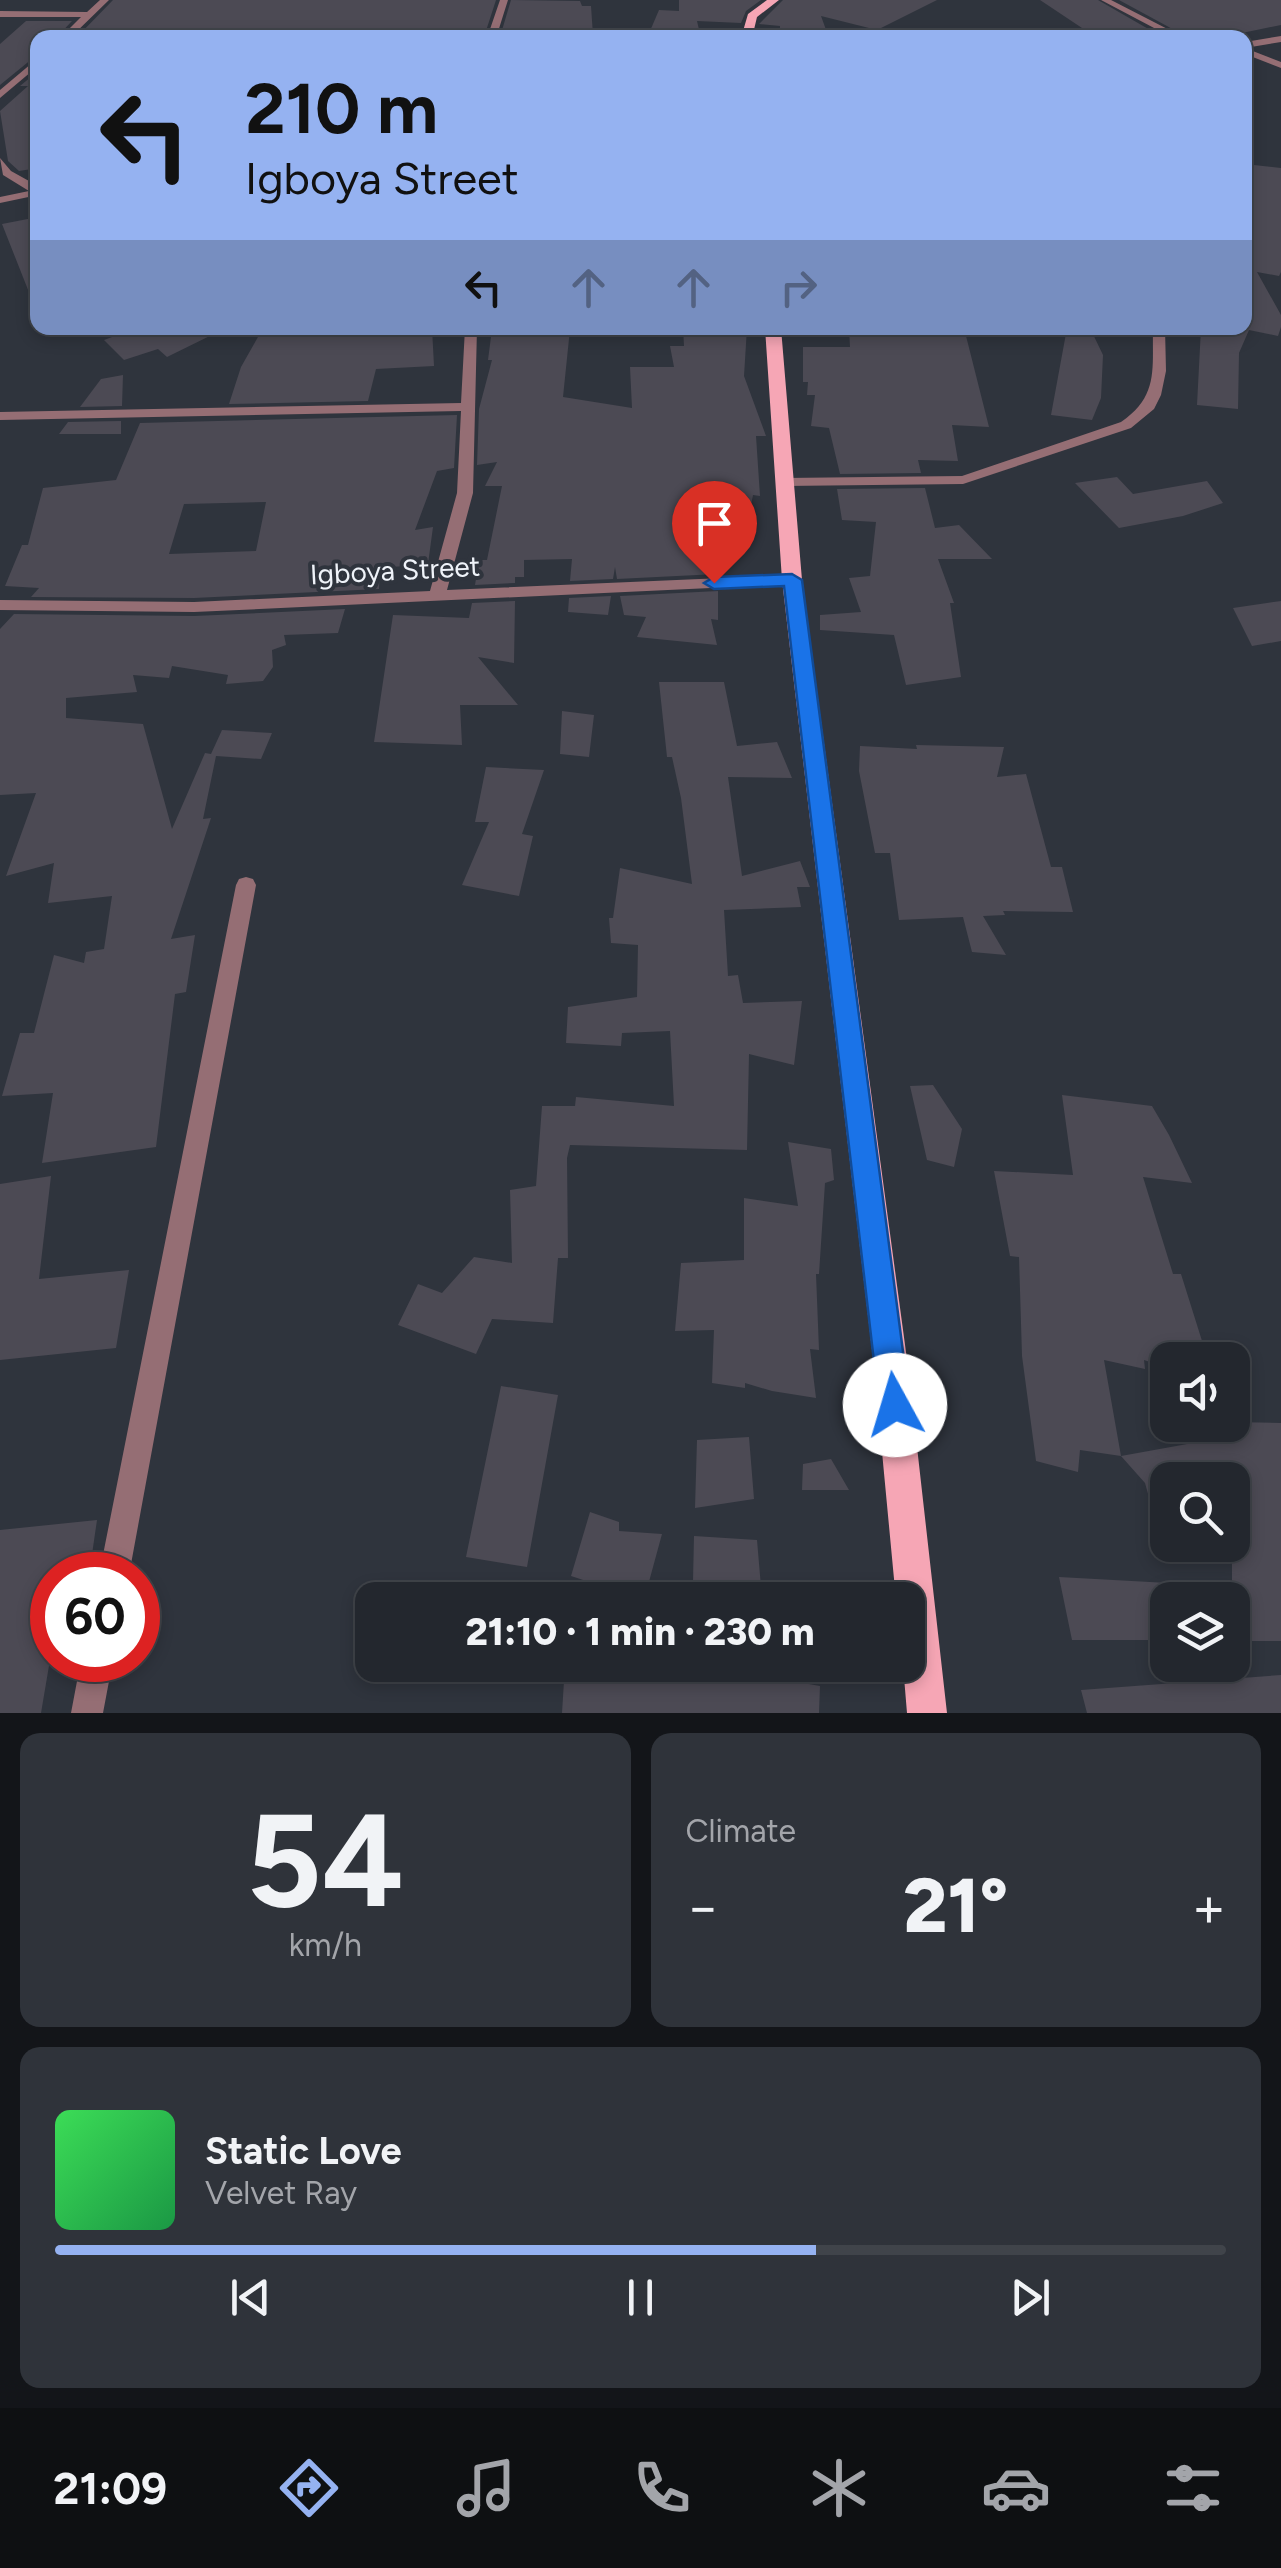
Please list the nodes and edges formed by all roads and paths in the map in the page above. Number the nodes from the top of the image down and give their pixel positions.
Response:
1 (105, 0) edge
2 (504, 0) edge
3 (774, 0) edge
4 (1105, 0) edge
5 (0, 14) edge
6 (89, 15) junction
7 (73, 30) edge
8 (495, 30) edge
9 (748, 30) edge
10 (1165, 30) edge
11 (1281, 39) edge
12 (1252, 46) edge
13 (1252, 51) edge
14 (1281, 65) edge
15 (30, 68) edge
16 (0, 95) edge
17 (0, 161) edge
18 (30, 187) edge
19 (30, 194) edge
20 (0, 200) edge
21 (471, 335) edge
22 (774, 335) edge
23 (1159, 335) edge
24 (466, 407) junction
25 (0, 416) edge
26 (784, 482) junction
27 (792, 580) junction
28 (437, 596) junction
29 (0, 605) edge
30 (246, 885) dead end
31 (118, 1552) edge
32 (93, 1682) edge
33 (87, 1713) edge
34 (928, 1713) edge

1 - 6 street
2 - 8 street
3 - 9 main road
4 - 10 street
5 - 6 street
6 - 7 street
11 - 12 street
13 - 14 street
15 - 16 street
17 - 18 street
19 - 20 street
21 - 24 street
22 - 26 main road
23 - 26 street
24 - 25 street
24 - 28 street
26 - 27 main road
27 - 28 street, Igboya Street
27 - 34 main road
28 - 29 street, Igboya Street
30 - 31 street
32 - 33 street

